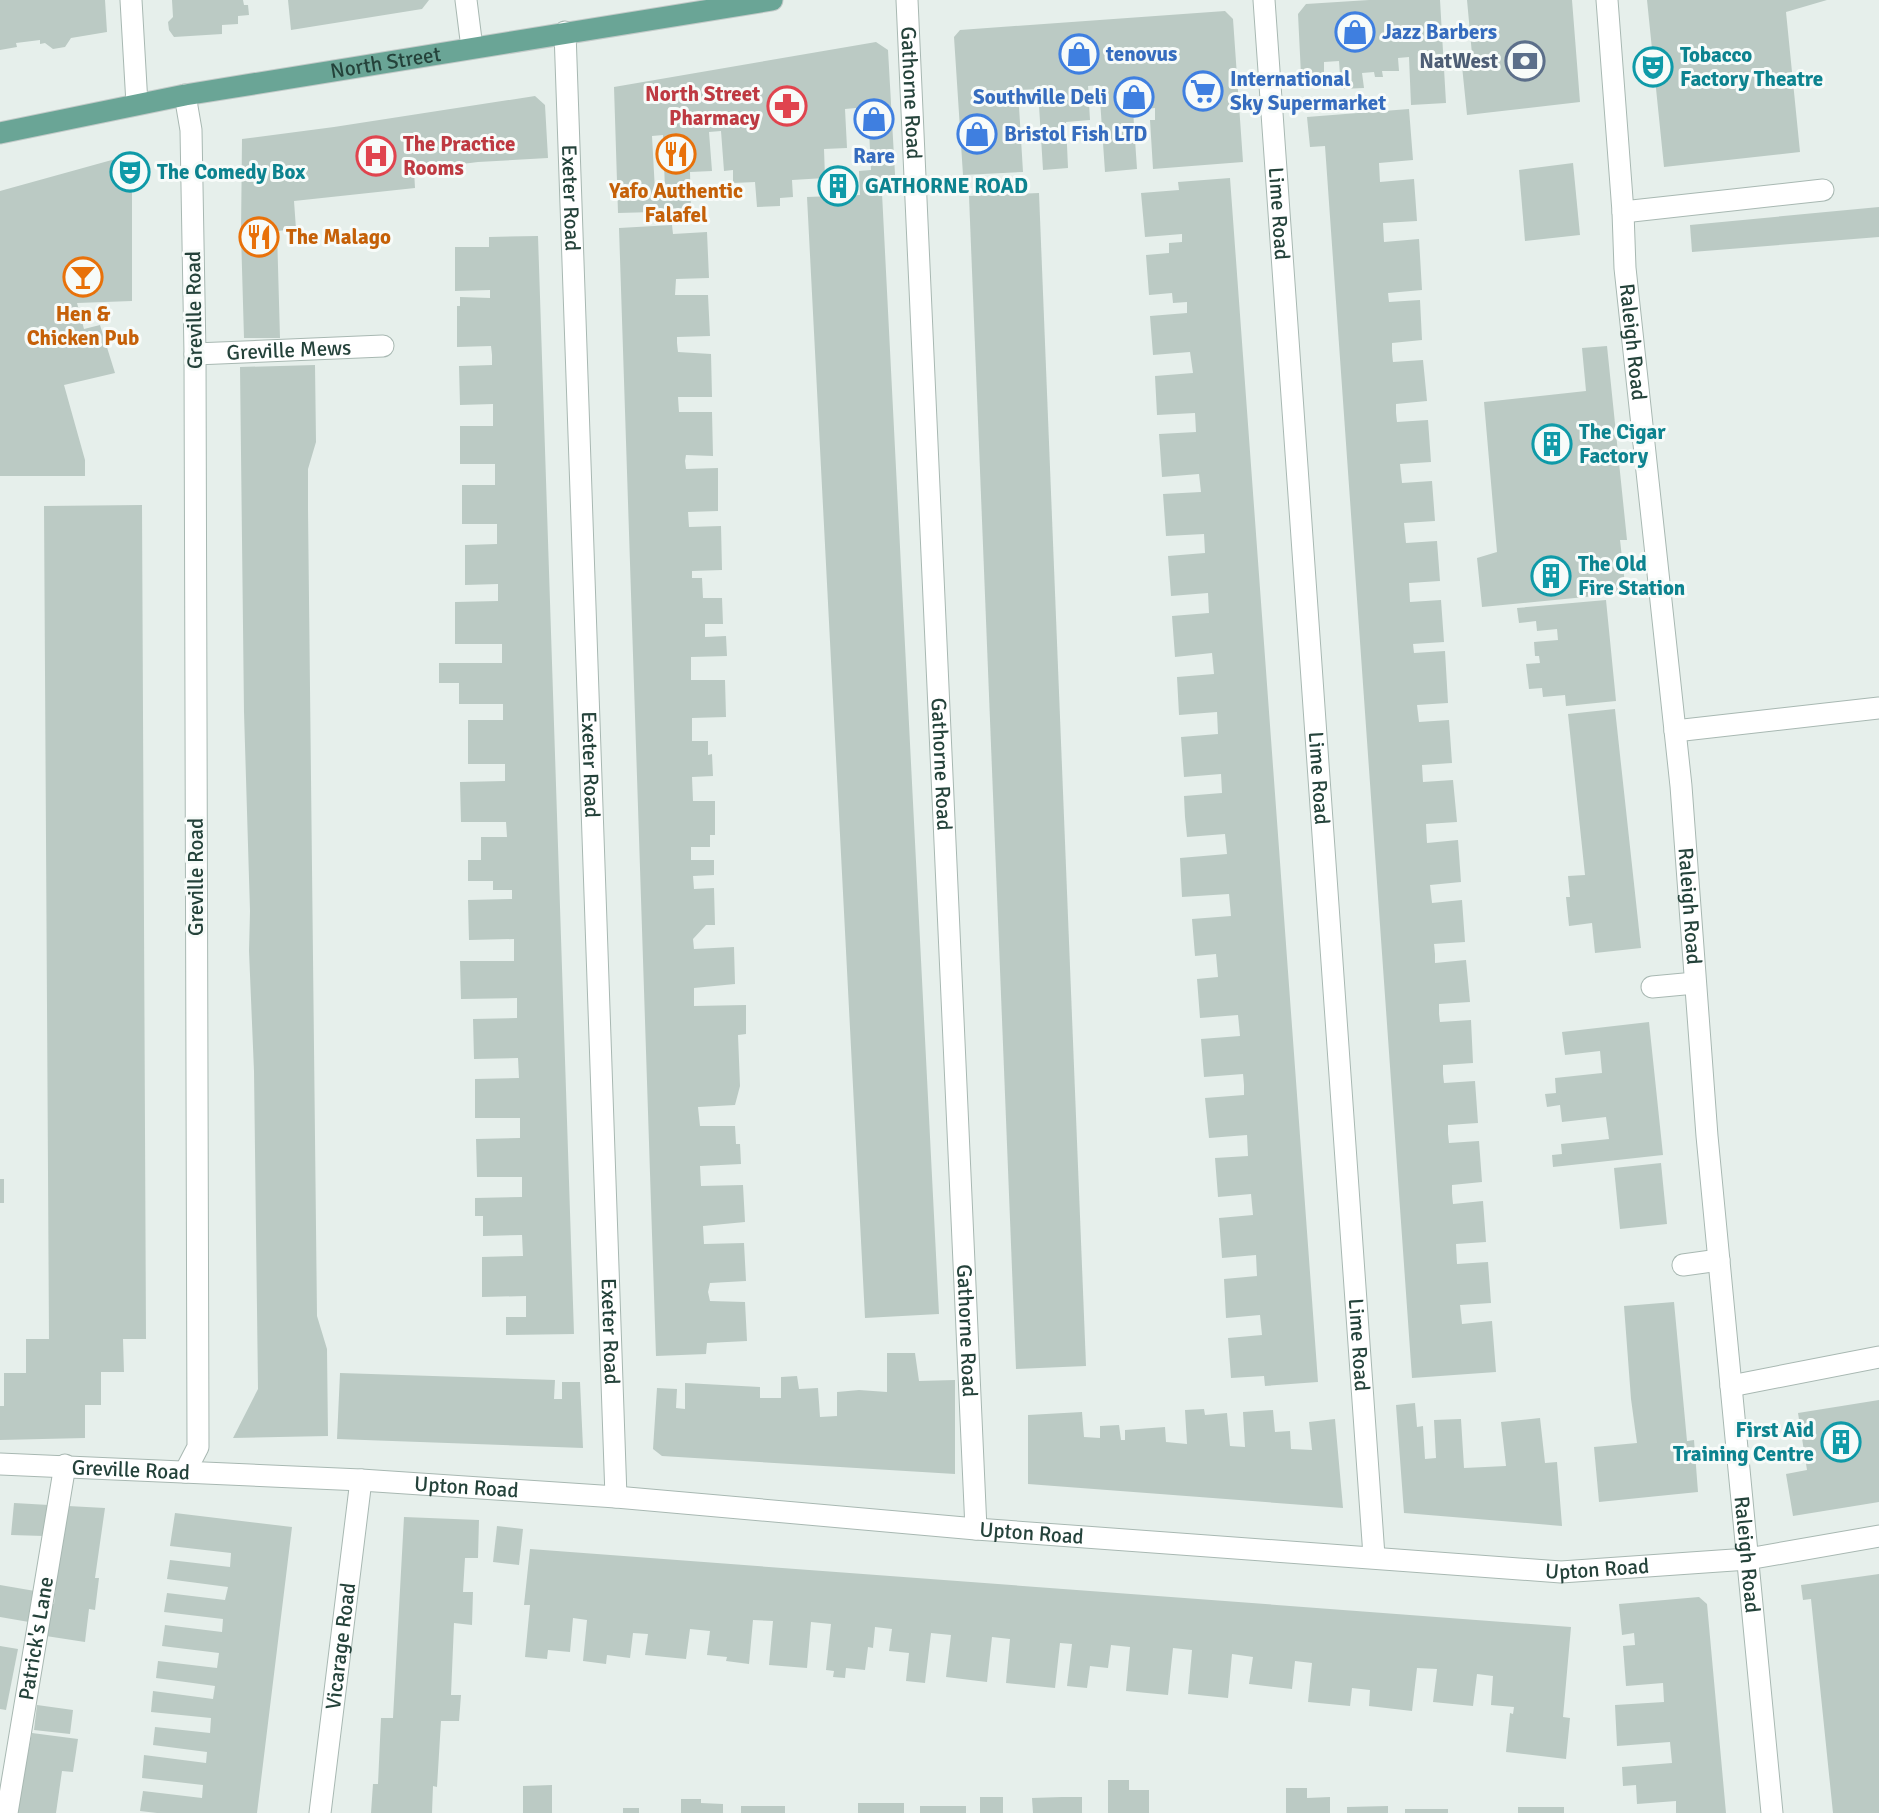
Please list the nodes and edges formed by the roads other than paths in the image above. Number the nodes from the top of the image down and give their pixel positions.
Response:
1 (131, 0) edge
2 (466, 0) edge
3 (772, 0) edge
4 (907, 0) edge
5 (1264, 0) edge
6 (1607, 0) edge
7 (565, 32) junction
8 (472, 48) junction
9 (185, 95) junction
10 (137, 104) junction
11 (0, 133) edge
12 (1823, 190) dead end
13 (1623, 212) junction
14 (383, 346) dead end
15 (195, 354) junction
16 (1879, 708) edge
17 (1675, 731) junction
18 (1695, 983) junction
19 (1652, 987) dead end
20 (1719, 1259) junction
21 (1683, 1265) dead end
22 (1879, 1357) edge
23 (1731, 1386) junction
24 (0, 1464) edge
25 (65, 1465) junction
26 (184, 1472) junction
27 (361, 1480) junction
28 (616, 1497) junction
29 (976, 1529) junction
30 (1879, 1536) edge
31 (1374, 1556) junction
32 (1748, 1559) junction
33 (7, 1813) edge
34 (320, 1813) edge
35 (1772, 1813) edge

1 - 10 street
2 - 8 street
3 - 7 main road, North Street
4 - 29 street, Gathorne Road
5 - 31 street, Lime Road
6 - 13 street, Raleigh Road
7 - 8 main road, North Street
7 - 28 street, Exeter Road
8 - 9 main road, North Street
9 - 10 main road, North Street
9 - 15 street, Greville Road
10 - 11 main road, North Street
12 - 13 street
13 - 17 street, Raleigh Road
14 - 15 street, Greville Mews
15 - 26 street, Greville Road
16 - 17 street
17 - 18 street, Raleigh Road
18 - 19 street
18 - 20 street, Raleigh Road
20 - 21 street
20 - 23 street, Raleigh Road
22 - 23 street
23 - 32 street, Raleigh Road
24 - 25 street, Greville Road
25 - 26 street, Greville Road
25 - 33 street, Patrick's Lane
26 - 27 street, Upton Road
27 - 28 street, Upton Road
27 - 34 street, Vicarage Road
28 - 29 street, Upton Road
29 - 31 street, Upton Road
30 - 32 street, Upton Road
31 - 32 street, Upton Road
32 - 35 street, Raleigh Road

